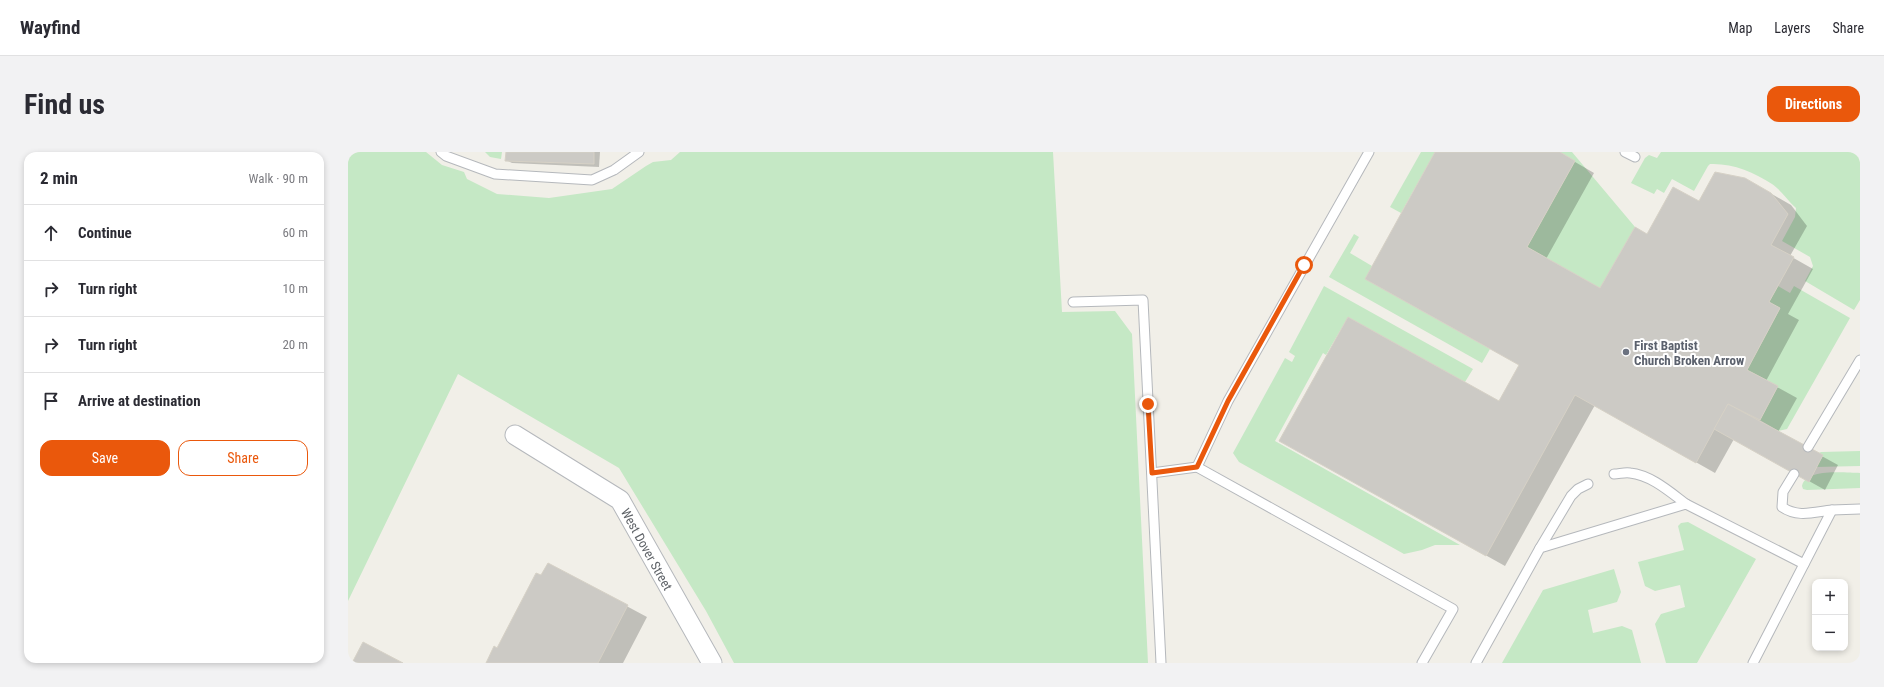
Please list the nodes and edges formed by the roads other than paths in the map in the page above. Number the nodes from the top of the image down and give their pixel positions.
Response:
1 (441, 152) edge
2 (639, 152) edge
3 (1369, 152) edge
4 (1625, 152) edge
5 (1635, 157) dead end
6 (1073, 302) dead end
7 (1860, 360) edge
8 (515, 435) dead end
9 (1808, 447) dead end
10 (1197, 467) junction
11 (1152, 473) junction
12 (1614, 474) dead end
13 (1794, 474) dead end
14 (1588, 484) dead end
15 (1686, 504) junction
16 (1860, 509) edge
17 (1832, 510) junction
18 (1540, 548) junction
19 (1804, 564) junction
20 (712, 663) edge
21 (1161, 663) edge
22 (1422, 663) edge
23 (1476, 663) edge
24 (1753, 663) edge

1 - 2 lane
3 - 10 lane
4 - 5 lane
6 - 11 lane
7 - 9 lane
8 - 20 street, West Dover Street
10 - 11 lane
10 - 22 lane
11 - 21 lane
12 - 15 lane
13 - 17 lane
14 - 18 lane
15 - 18 lane
15 - 19 lane
16 - 17 lane
17 - 19 lane
18 - 23 lane
19 - 24 lane

